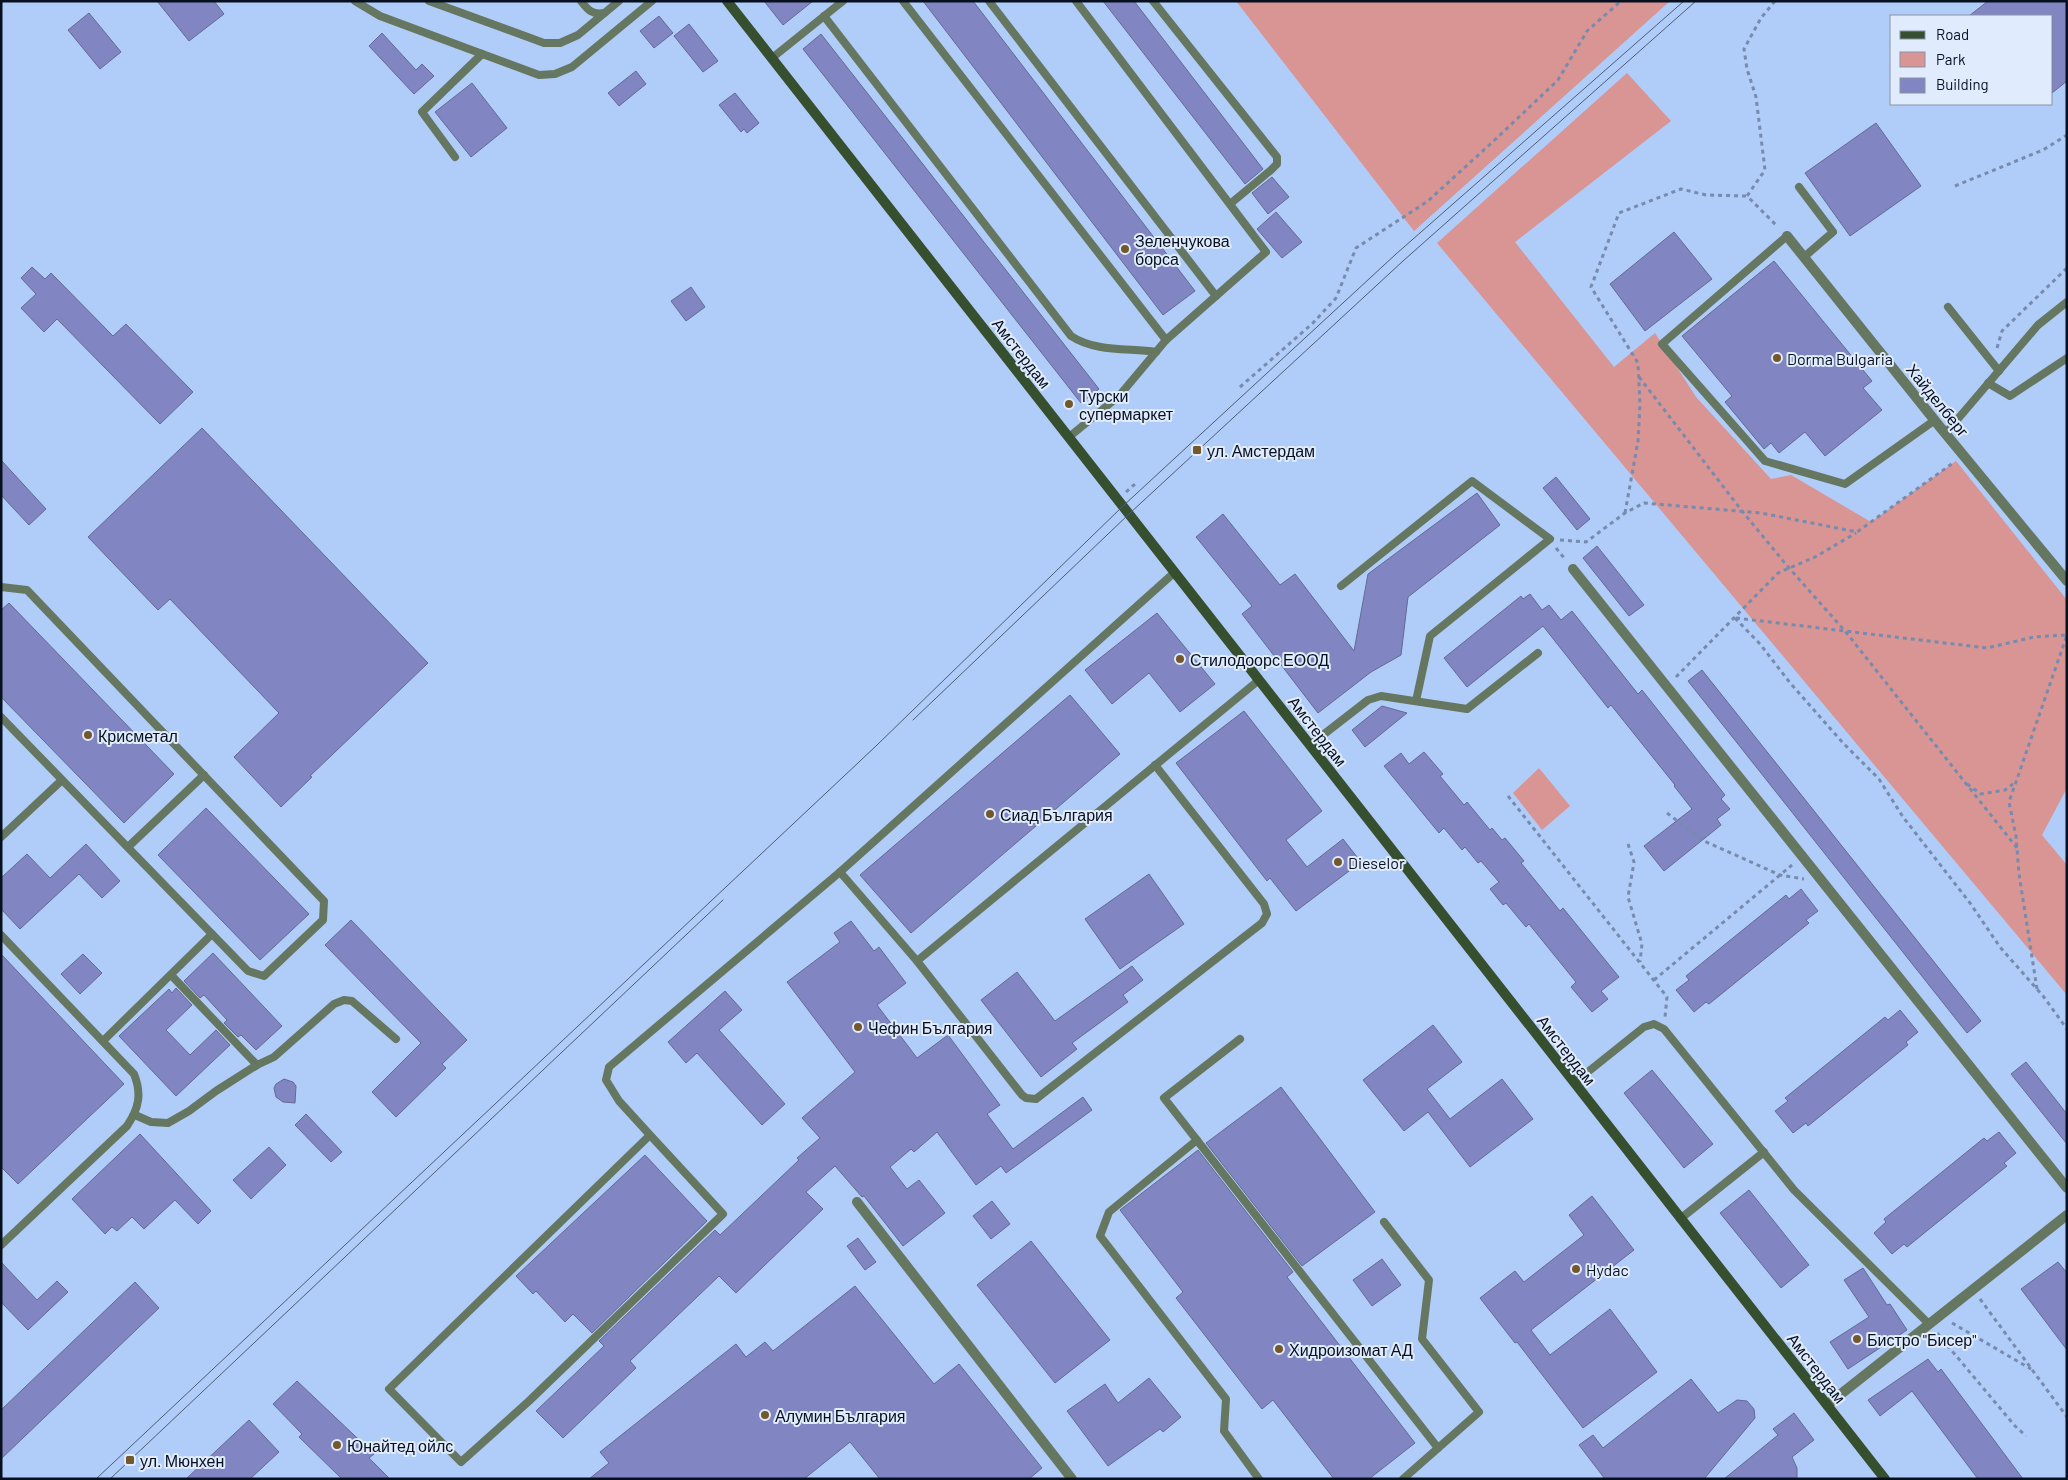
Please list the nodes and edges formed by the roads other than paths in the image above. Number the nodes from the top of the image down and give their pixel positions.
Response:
1 (355, 1) edge
2 (429, 1) edge
3 (581, 1) edge
4 (619, 1) edge
5 (652, 1) edge
6 (728, 1) edge
7 (843, 1) edge
8 (903, 1) edge
9 (989, 1) edge
10 (1076, 1) edge
11 (1153, 1) edge
12 (604, 13) junction
13 (824, 16) junction
14 (482, 54) junction
15 (772, 58) junction
16 (455, 157) dead end
17 (1799, 187) dead end
18 (1230, 204) junction
19 (1787, 236) joint
20 (1804, 257) junction
21 (1216, 296) junction
22 (2067, 302) edge
23 (1948, 307) dead end
24 (1166, 340) junction
25 (1156, 352) junction
26 (2067, 358) edge
27 (1999, 371) junction
28 (1988, 383) junction
29 (1935, 420) junction
30 (1945, 434) junction
31 (1069, 437) junction
32 (1573, 569) road end
33 (1175, 572) junction
34 (2067, 581) edge
35 (1341, 586) dead end
36 (1, 587) edge
37 (1538, 653) dead end
38 (1258, 680) junction
39 (1416, 701) junction
40 (1, 717) edge
41 (1310, 745) junction
42 (1155, 766) junction
43 (204, 775) junction
44 (62, 780) junction
45 (1, 837) edge
46 (128, 847) junction
47 (840, 872) junction
48 (212, 934) junction
49 (1, 935) edge
50 (916, 961) junction
51 (171, 975) junction
52 (396, 1039) dead end
53 (1240, 1039) dead end
54 (102, 1041) junction
55 (257, 1065) junction
56 (1574, 1083) junction
57 (135, 1115) junction
58 (650, 1135) junction
59 (1197, 1140) junction
60 (1764, 1152) junction
61 (2067, 1188) edge
62 (857, 1202) dead end
63 (2067, 1215) edge
64 (1680, 1219) junction
65 (1384, 1222) dead end
66 (1, 1244) edge
67 (1929, 1324) junction
68 (1827, 1405) junction
69 (1438, 1448) junction
70 (1070, 1478) edge
71 (1259, 1479) edge
72 (1402, 1479) edge
73 (1885, 1479) edge

1 - 14 lane
2 - 12 lane
3 - 12 lane
4 - 12 lane
5 - 14 lane
6 - 15 street, Амстердам
7 - 13 lane
8 - 24 lane
9 - 21 lane
10 - 18 lane
11 - 18 lane
13 - 15 lane
13 - 25 lane
14 - 16 lane
15 - 31 street, Амстердам
17 - 20 lane
18 - 21 lane
19 - 20 street, Хайделберг
19 - 29 lane
20 - 29 street, Хайделберг
21 - 24 lane
22 - 27 lane
23 - 27 lane
24 - 25 lane
25 - 31 lane
26 - 28 lane
27 - 28 lane
28 - 30 lane
29 - 30 street, Хайделберг
30 - 34 street, Хайделберг
31 - 33 street, Амстердам
32 - 61 street
33 - 38 street, Амстердам
33 - 47 lane
35 - 39 lane
36 - 43 lane
37 - 39 lane
38 - 41 street, Амстердам
38 - 42 lane
39 - 41 lane
40 - 44 lane
41 - 56 street, Амстердам
42 - 50 lane
42 - 50 lane
43 - 46 lane
43 - 48 lane
44 - 45 lane
44 - 46 lane
46 - 48 lane
47 - 50 lane
47 - 58 lane
48 - 51 lane
49 - 54 lane
51 - 54 lane
51 - 55 lane
52 - 55 lane
53 - 59 lane
54 - 57 lane
55 - 57 lane
56 - 60 lane
56 - 64 street, Амстердам
57 - 66 lane
58 - 58 lane
59 - 69 lane
59 - 71 lane
60 - 64 lane
60 - 67 lane
62 - 70 street
63 - 67 street
64 - 68 street, Амстердам
65 - 69 lane
67 - 68 street
68 - 73 street, Амстердам
69 - 72 lane

